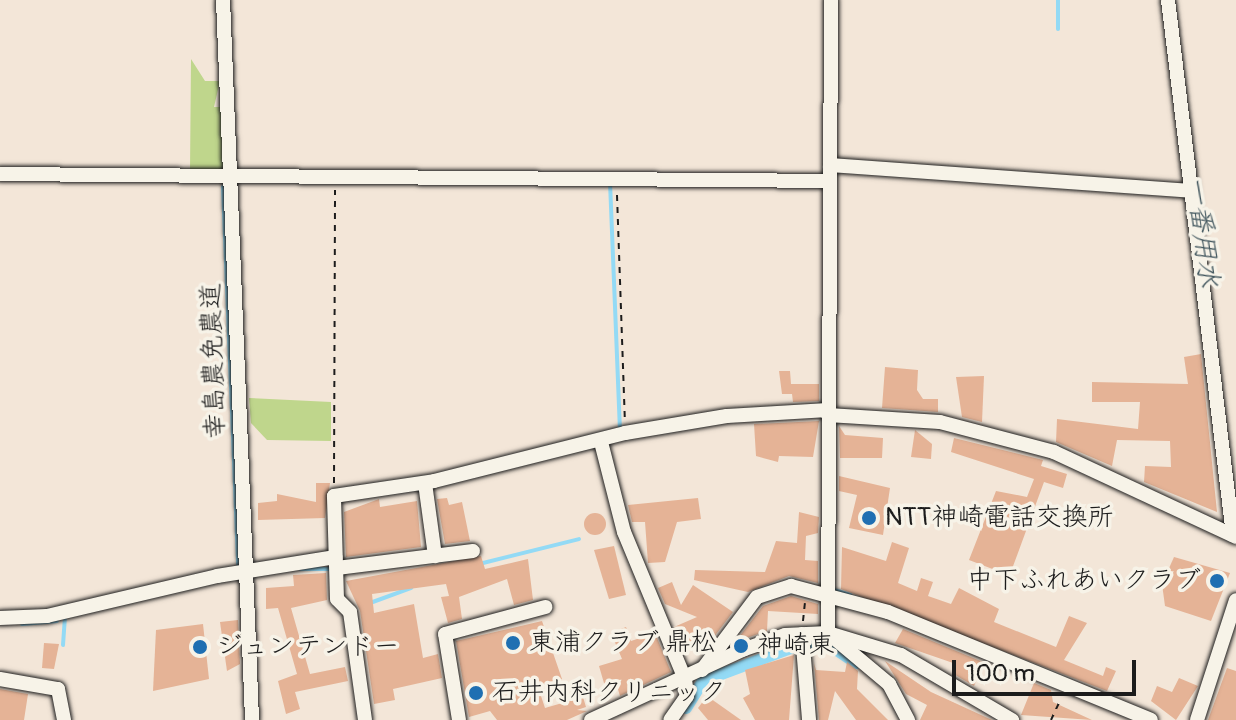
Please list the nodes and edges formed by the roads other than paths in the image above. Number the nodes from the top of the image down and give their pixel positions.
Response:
1 (223, 0) edge
2 (831, 0) edge
3 (1168, 0) edge
4 (830, 165) junction
5 (0, 174) edge
6 (230, 174) junction
7 (827, 181) junction
8 (1191, 191) junction
9 (826, 412) junction
10 (601, 442) junction
11 (425, 483) junction
12 (1235, 536) edge
13 (473, 551) dead end
14 (435, 556) junction
15 (336, 563) junction
16 (247, 571) junction
17 (831, 592) junction
18 (1236, 600) edge
19 (545, 607) dead end
20 (0, 618) edge
21 (828, 633) junction
22 (802, 641) junction
23 (702, 670) junction
24 (0, 679) edge
25 (685, 679) junction
26 (64, 720) edge
27 (252, 720) edge
28 (365, 720) edge
29 (459, 720) edge
30 (591, 720) edge
31 (670, 720) edge
32 (809, 720) edge
33 (908, 720) edge
34 (1012, 720) edge
35 (1151, 720) edge
36 (1197, 720) edge

1 - 6 street, 幸島農免農道
2 - 4 street
3 - 8 street
4 - 7 street
4 - 8 street
5 - 6 street
6 - 7 street
6 - 16 street, 幸島農免農道
7 - 9 street
8 - 12 street
9 - 10 street
9 - 12 street
9 - 17 street
10 - 11 street
10 - 25 street
11 - 14 street
11 - 15 street
13 - 14 street
14 - 15 street
15 - 16 street
15 - 28 street
16 - 20 street
16 - 27 street, 幸島農免農道
17 - 21 street
17 - 23 street
17 - 35 street
18 - 36 street
19 - 29 street
21 - 22 street
21 - 33 street
21 - 34 street
22 - 23 street
22 - 32 street
23 - 25 street
24 - 26 street
25 - 30 street
25 - 31 street

